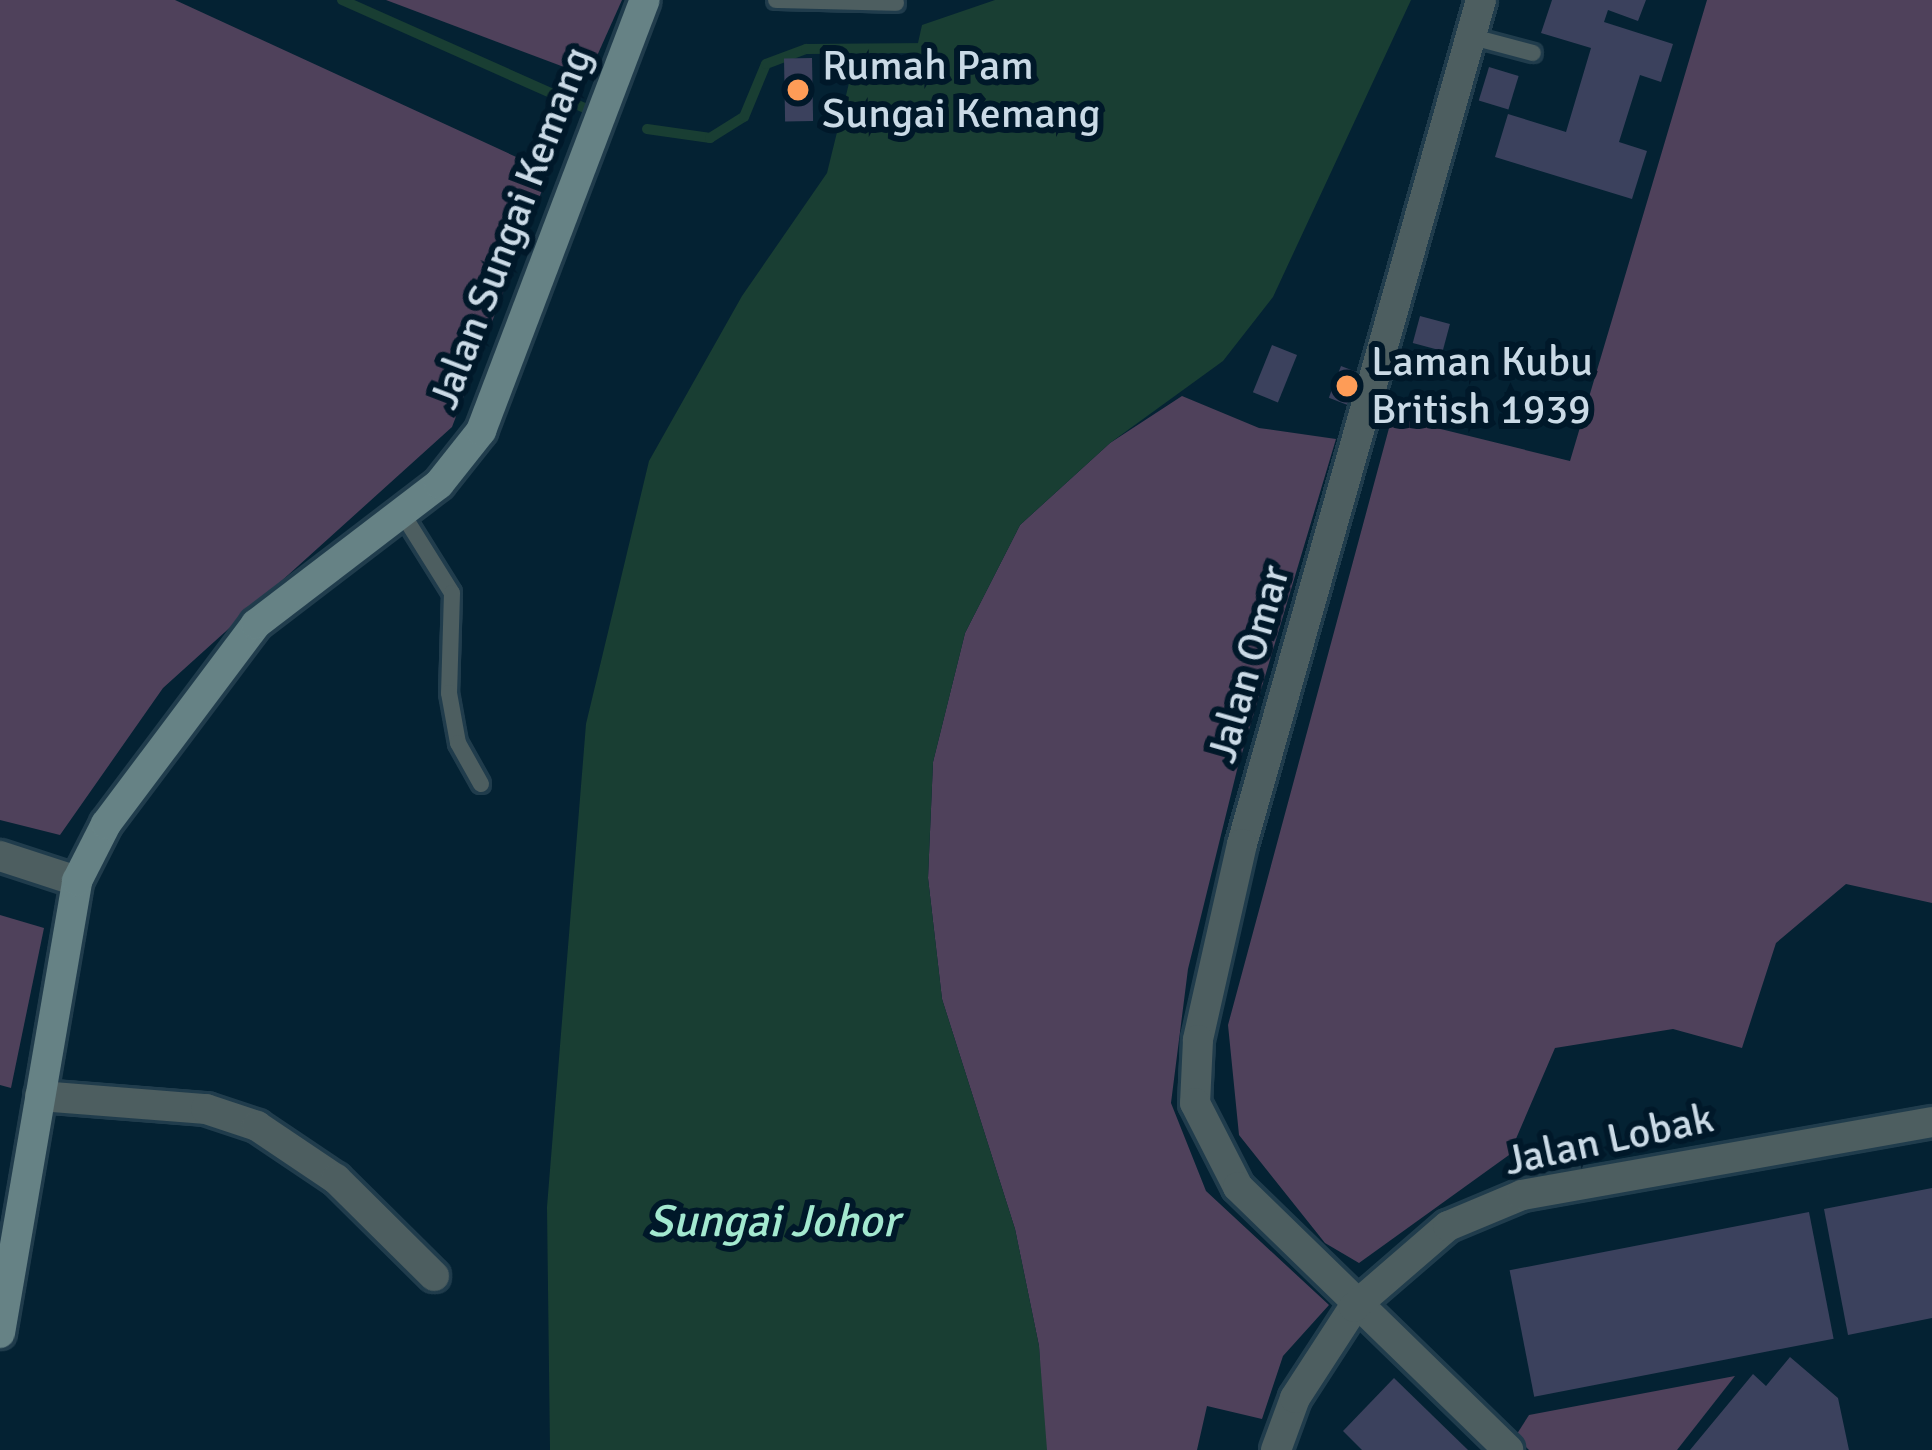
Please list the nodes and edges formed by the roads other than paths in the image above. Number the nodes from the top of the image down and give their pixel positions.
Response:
1 (645, 0) edge
2 (776, 0) edge
3 (1481, 0) edge
4 (896, 3) dead end
5 (1469, 36) junction
6 (1533, 53) dead end
7 (402, 513) junction
8 (482, 784) dead end
9 (0, 856) edge
10 (77, 881) junction
11 (40, 1096) junction
12 (1932, 1122) edge
13 (434, 1276) dead end
14 (1354, 1307) junction
15 (0, 1333) edge
16 (1276, 1450) edge
17 (1508, 1450) edge

1 - 7 street, Jalan Sungai Kemang
2 - 4 lane
3 - 5 street, Jalan Omar
5 - 6 lane
5 - 14 street, Jalan Omar
7 - 8 lane
7 - 10 street, Jalan Sungai Kemang
9 - 10 street
10 - 11 street, Jalan Sungai Kemang
11 - 13 street
11 - 15 street, Jalan Sungai Kemang
12 - 14 street, Jalan Lobak
14 - 16 street, Jalan Lobak
14 - 17 street, Jalan Omar

